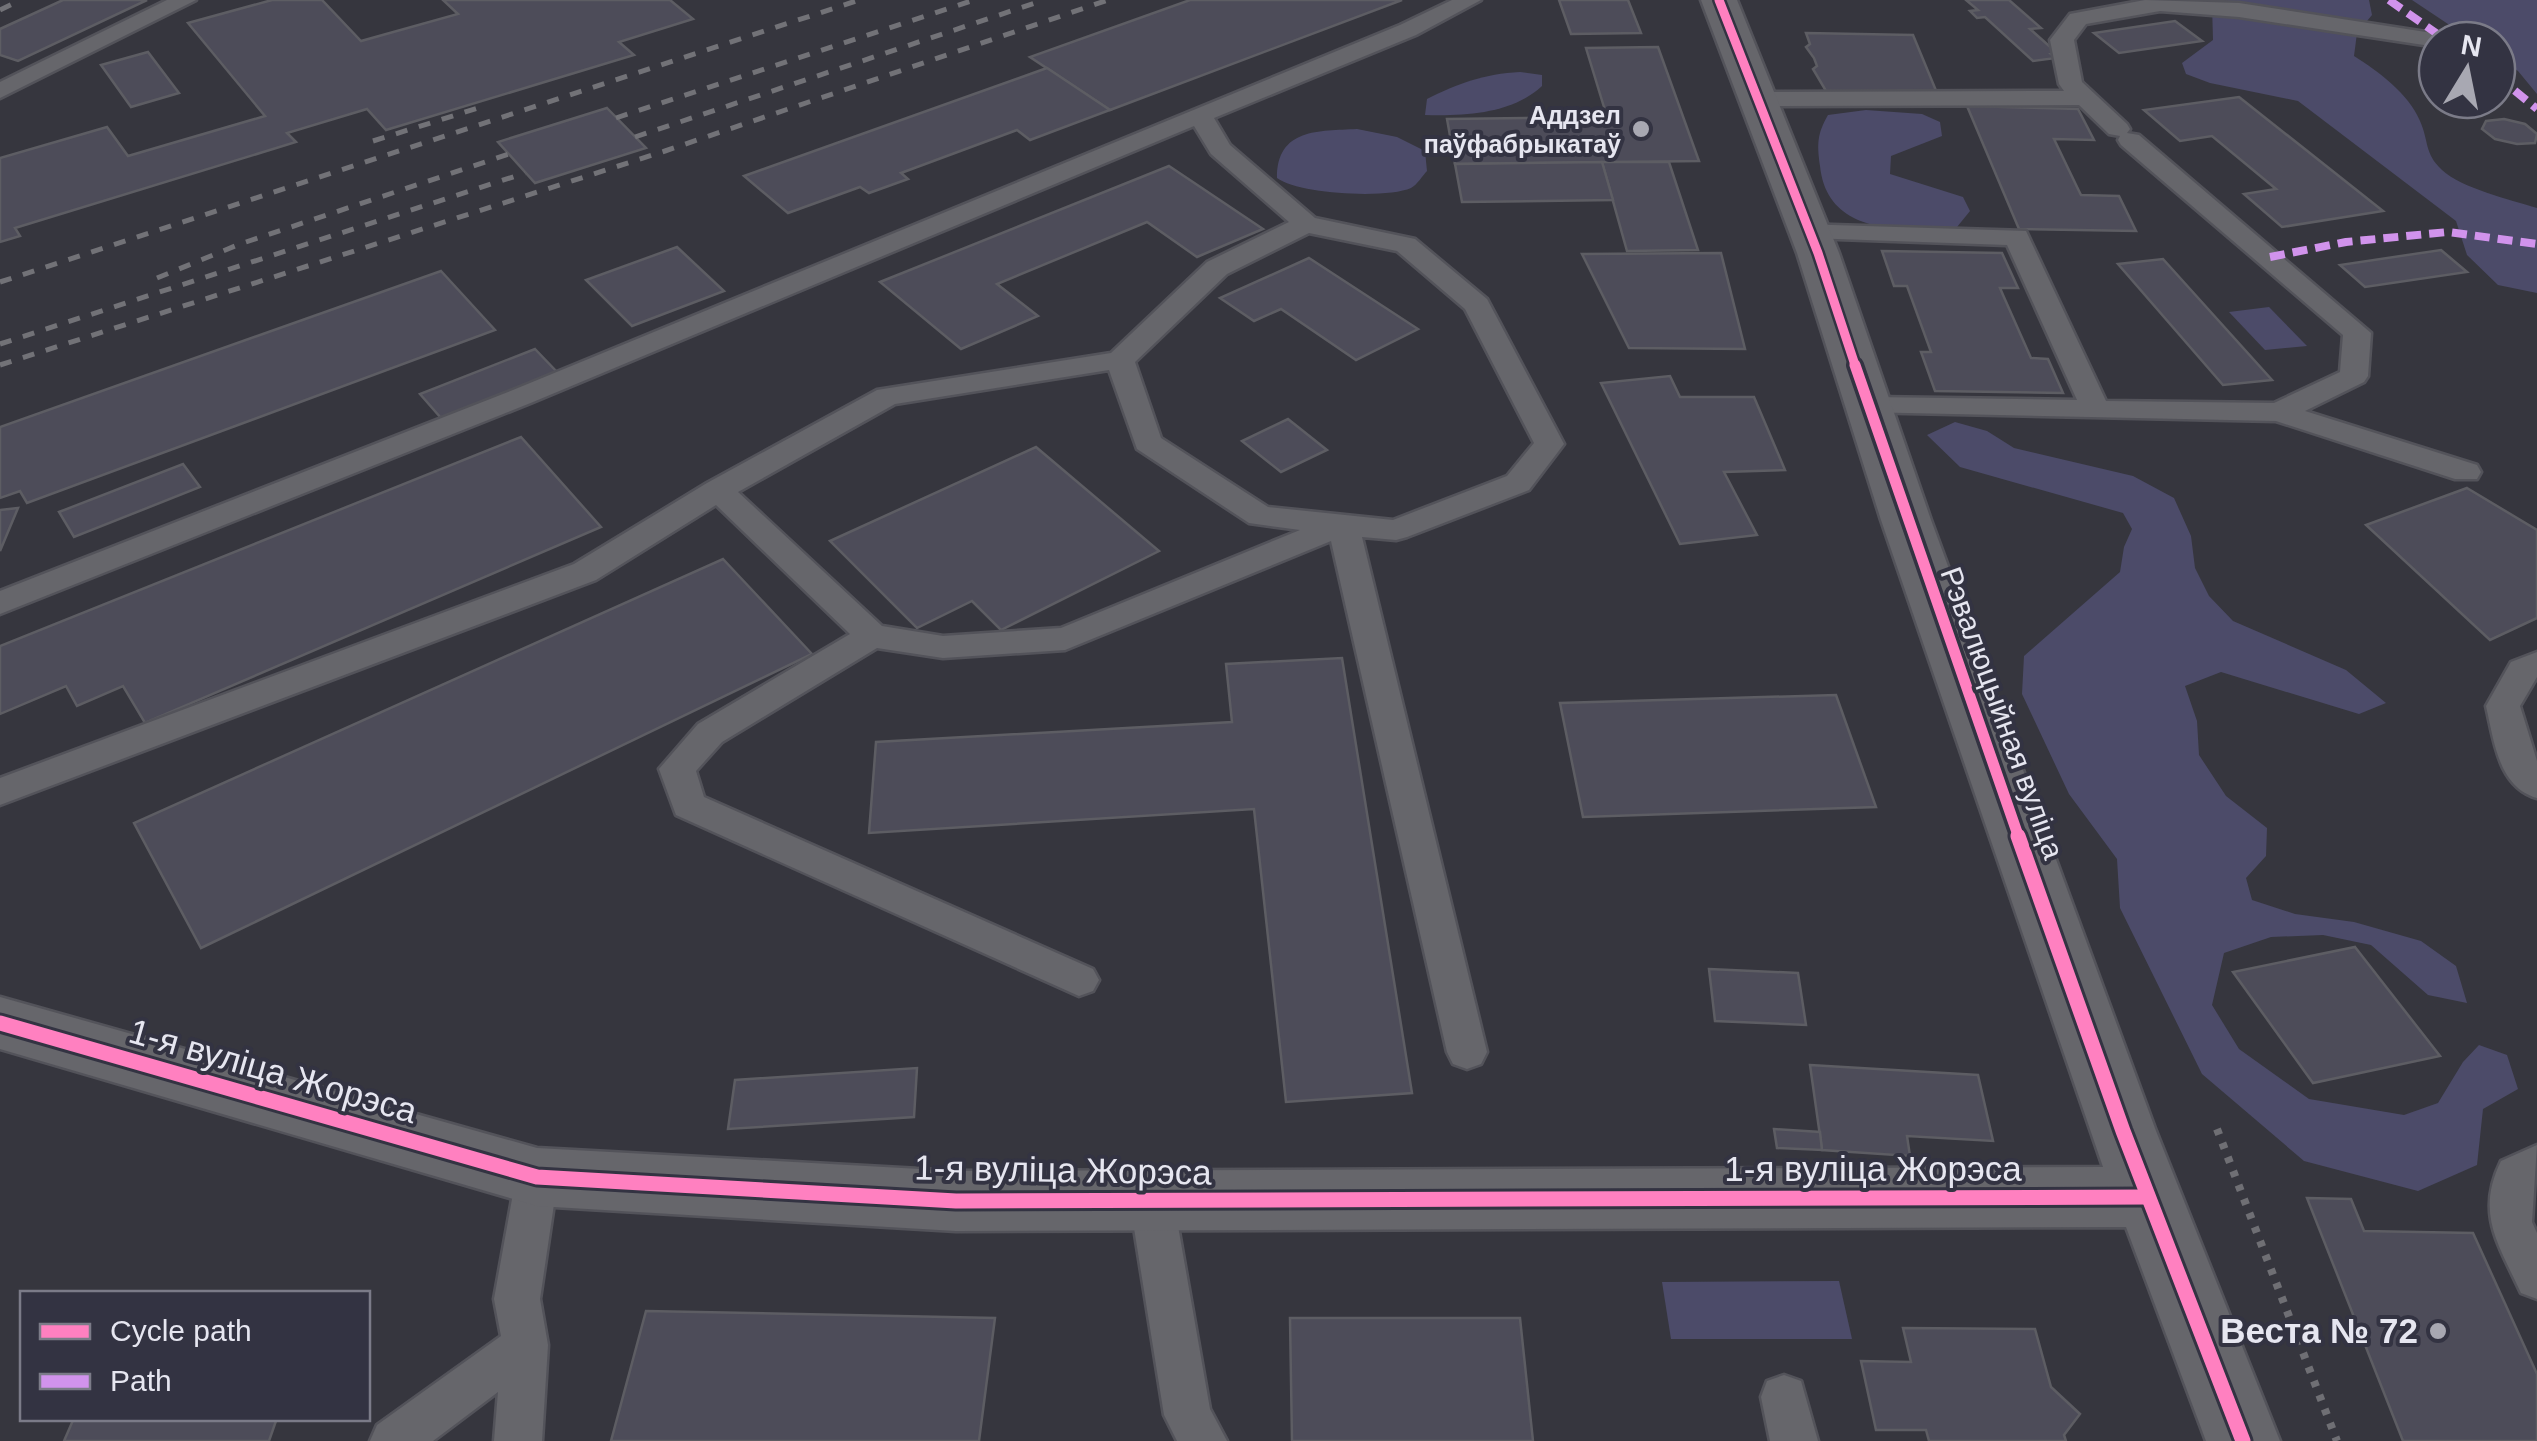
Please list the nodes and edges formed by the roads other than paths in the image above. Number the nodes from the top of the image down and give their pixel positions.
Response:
1 (185, 0) edge
2 (1470, 0) edge
3 (1718, 0) edge
4 (2417, 37) edge
5 (0, 91) edge
6 (2084, 98) junction
7 (1758, 99) junction
8 (1200, 116) junction
9 (1306, 224) junction
10 (1809, 230) junction
11 (1120, 360) junction
12 (1871, 406) junction
13 (2095, 408) junction
14 (2280, 412) junction
15 (2466, 472) dead end
16 (718, 490) junction
17 (1343, 524) junction
18 (0, 603) edge
19 (872, 636) junction
20 (2537, 664) edge
21 (2537, 785) edge
22 (0, 792) edge
23 (1079, 980) dead end
24 (0, 1024) edge
25 (1467, 1052) dead end
26 (2537, 1163) edge
27 (537, 1177) junction
28 (2148, 1197) junction
29 (1152, 1202) junction
30 (2537, 1280) edge
31 (525, 1346) junction
32 (394, 1441) edge
33 (518, 1441) edge
34 (1204, 1441) edge
35 (2243, 1441) edge

1 - 5 lane
2 - 8 lane
3 - 7 street, Рэвалюцыйная вуліца
4 - 6 lane
6 - 7 lane
6 - 14 lane
7 - 10 street, Рэвалюцыйная вуліца
8 - 9 lane
8 - 18 lane
9 - 11 lane
9 - 17 lane
10 - 12 street, Рэвалюцыйная вуліца
10 - 13 lane
11 - 16 lane
11 - 17 lane
12 - 13 lane
12 - 28 street, Рэвалюцыйная вуліца
13 - 14 lane
14 - 15 lane
16 - 19 lane
16 - 22 lane
17 - 19 lane
17 - 25 lane
19 - 23 lane
20 - 21 lane
24 - 27 street, 1-я вуліца Жорэса
26 - 30 lane
27 - 29 street, 1-я вуліца Жорэса
27 - 31 lane
28 - 29 street, 1-я вуліца Жорэса
28 - 35 street, Рэвалюцыйная вуліца
29 - 34 lane
31 - 32 lane
31 - 33 lane

